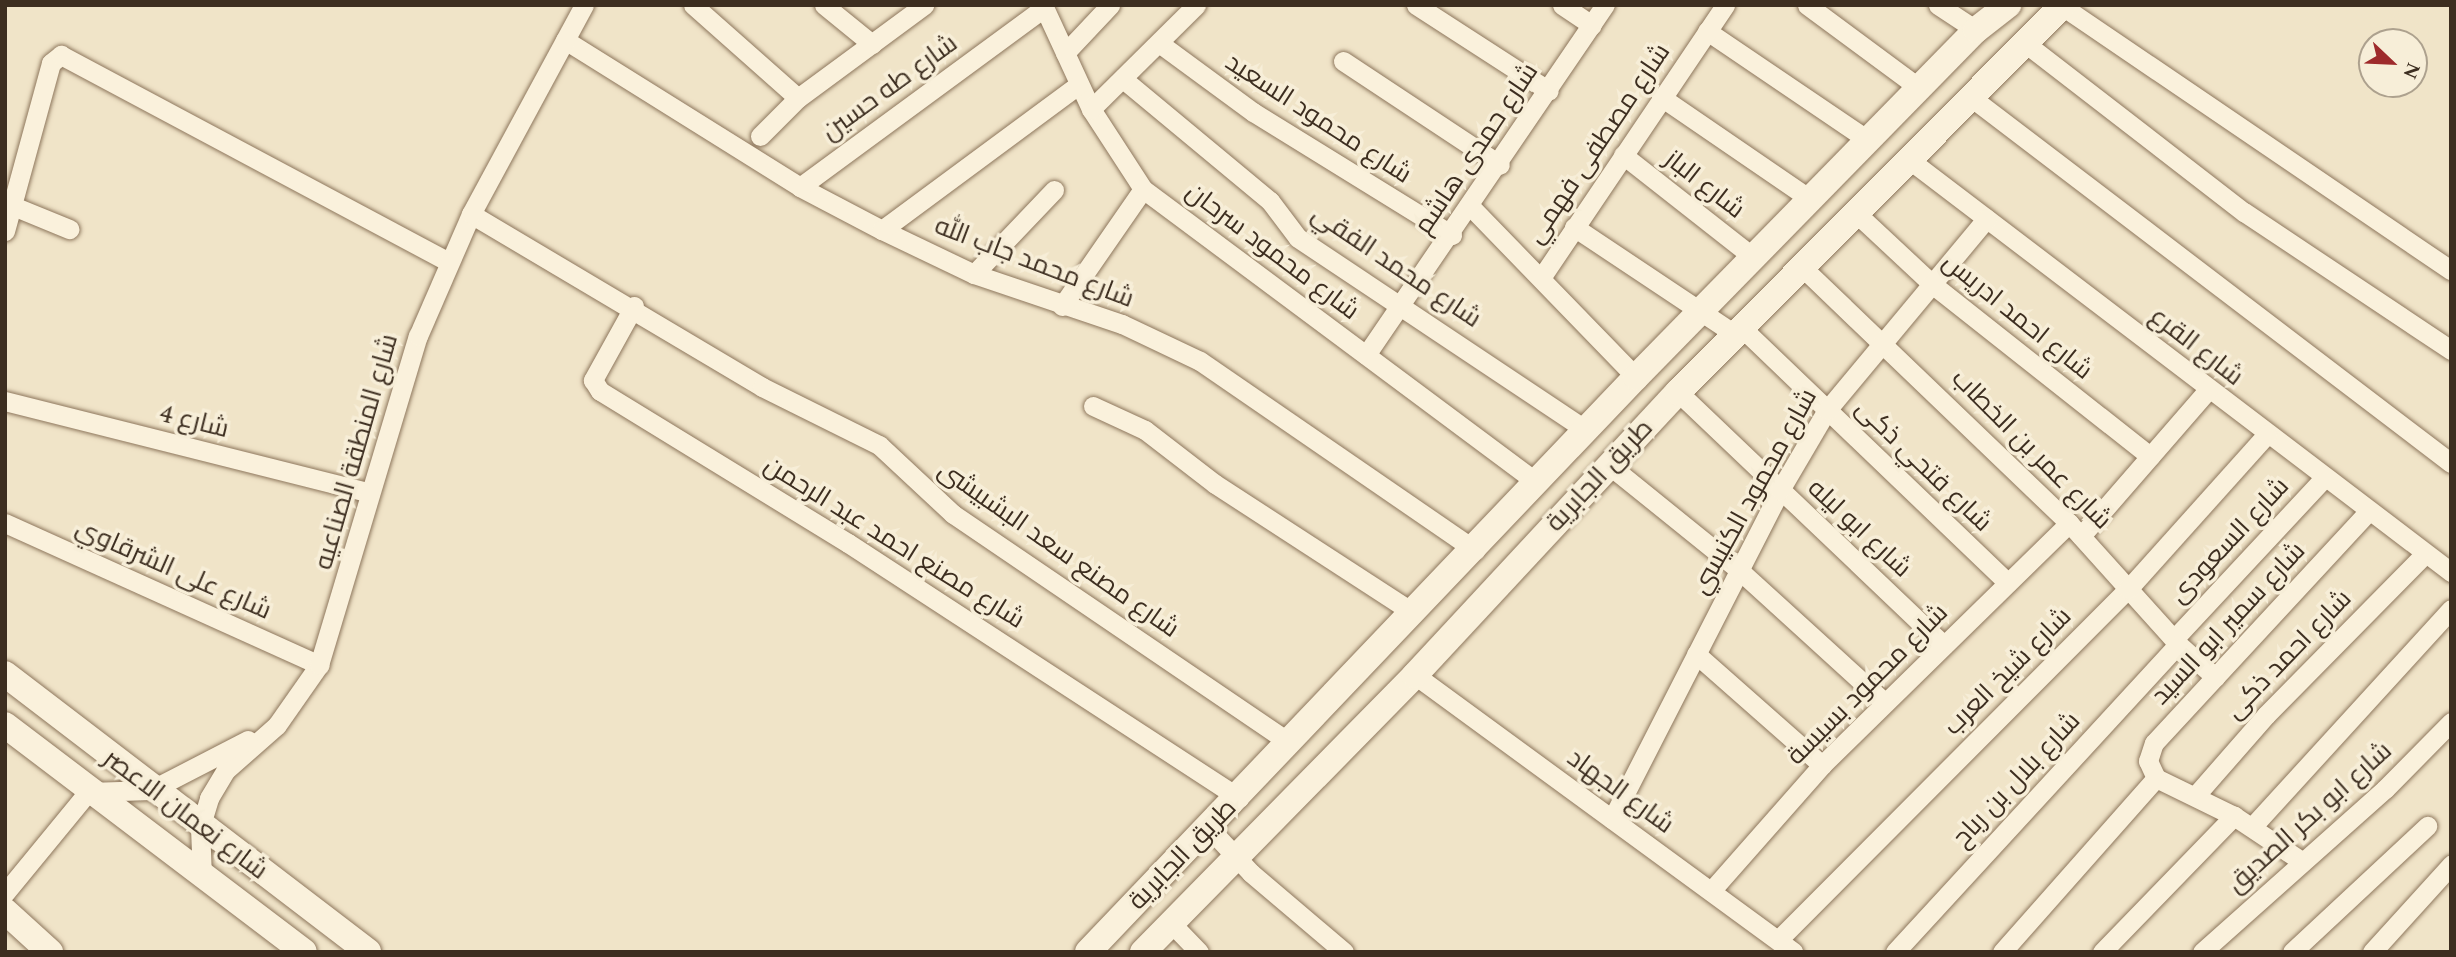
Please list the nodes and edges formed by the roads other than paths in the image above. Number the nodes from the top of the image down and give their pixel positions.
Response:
1 (584, 5) edge
2 (693, 5) edge
3 (824, 5) edge
4 (924, 5) edge
5 (1110, 5) edge
6 (1195, 5) edge
7 (1416, 5) edge
8 (1562, 5) edge
9 (1605, 5) edge
10 (1725, 5) edge
11 (1807, 5) edge
12 (1938, 5) edge
13 (2008, 5) edge
14 (2062, 6) edge
15 (1044, 7) edge
16 (1592, 25) junction
17 (1976, 30) junction
18 (1707, 31) junction
19 (565, 40) junction
20 (1159, 43) junction
21 (2025, 43) junction
22 (872, 44) junction
23 (1065, 53) junction
24 (1343, 61) dead end
25 (1123, 79) junction
26 (1079, 84) junction
27 (1919, 88) junction
28 (1549, 92) junction
29 (1661, 97) junction
30 (798, 98) junction
31 (1972, 98) junction
32 (1091, 108) junction
33 (760, 136) dead end
34 (1868, 140) junction
35 (1623, 155) junction
36 (1911, 160) junction
37 (1500, 165) junction
38 (800, 187) junction
39 (1143, 189) junction
40 (1054, 190) dead end
41 (1810, 199) junction
42 (11, 203) edge
43 (1471, 207) junction
44 (471, 214) junction
45 (1857, 214) junction
46 (1986, 219) junction
47 (1574, 228) junction
48 (69, 229) dead end
49 (883, 230) junction
50 (5, 231) edge
51 (1452, 235) junction
52 (1754, 257) junction
53 (449, 262) junction
54 (1803, 268) junction
55 (2451, 270) edge
56 (974, 274) junction
57 (1541, 278) junction
58 (1932, 284) junction
59 (1403, 303) junction
60 (634, 306) junction
61 (1062, 306) junction
62 (1701, 311) junction
63 (1739, 331) junction
64 (1885, 341) junction
65 (2451, 350) edge
66 (1366, 355) junction
67 (1636, 377) junction
68 (2209, 389) junction
69 (1678, 392) junction
70 (5, 401) edge
71 (1093, 406) dead end
72 (1827, 410) junction
73 (1587, 430) junction
74 (2267, 435) junction
75 (2150, 456) junction
76 (2451, 463) edge
77 (1609, 465) junction
78 (2324, 478) junction
79 (1537, 483) junction
80 (1780, 490) junction
81 (370, 494) junction
82 (2368, 512) junction
83 (5, 523) edge
84 (2075, 530) junction
85 (1475, 550) junction
86 (2424, 555) junction
87 (1739, 570) junction
88 (2451, 572) edge
89 (2008, 583) junction
90 (2128, 589) junction
91 (2451, 609) edge
92 (1414, 613) junction
93 (2176, 642) junction
94 (1944, 645) junction
95 (1696, 654) junction
96 (319, 665) junction
97 (5, 674) edge
98 (1415, 675) junction
99 (2215, 677) junction
100 (1885, 703) junction
101 (2451, 722) edge
102 (5, 725) edge
103 (277, 725) junction
104 (1289, 742) junction
105 (1822, 765) junction
106 (2156, 778) junction
107 (151, 790) junction
108 (88, 792) junction
109 (2196, 796) junction
110 (1239, 798) junction
111 (2234, 816) junction
112 (1612, 819) junction
113 (2427, 826) dead end
114 (2252, 827) junction
115 (200, 828) junction
116 (1210, 829) junction
117 (1236, 857) junction
118 (2300, 860) junction
119 (2451, 865) edge
120 (202, 877) junction
121 (1711, 891) junction
122 (5, 893) edge
123 (8, 919) edge
124 (1171, 923) junction
125 (1788, 948) edge
126 (50, 952) edge
127 (304, 952) edge
128 (368, 952) edge
129 (1088, 952) edge
130 (1143, 952) edge
131 (1199, 952) edge
132 (1344, 952) edge
133 (1895, 952) edge
134 (2002, 952) edge
135 (2102, 952) edge
136 (2202, 952) edge
137 (2292, 952) edge
138 (2372, 952) edge

1 - 19 street, شارع المنطقة الصناعيه
2 - 30 street
3 - 22 street
4 - 22 street
5 - 23 street
6 - 20 street
7 - 28 street
8 - 16 street
9 - 16 street, شارع حمدى هاشم
10 - 18 street, شارع مصطفى فهمي
11 - 27 street
12 - 17 street
13 - 17 street, طريق الجابرية
14 - 21 street, طريق الجابرية
14 - 55 street
15 - 23 street, شارع محمود سرحان
15 - 38 street, شارع طه حسين
16 - 28 street, شارع حمدى هاشم
17 - 27 street, طريق الجابرية
18 - 29 street, شارع مصطفى فهمي
18 - 34 street
19 - 38 street, شارع محمد جاب الله
19 - 44 street, شارع المنطقة الصناعيه
20 - 25 street
20 - 51 street, شارع محمود السعيد
21 - 31 street, طريق الجابرية
21 - 65 street
22 - 30 street
23 - 26 street, شارع محمود سرحان
24 - 37 street
25 - 32 street
25 - 59 street, شارع محمد الفقي
26 - 32 street, شارع محمود سرحان
26 - 49 street
27 - 34 street, طريق الجابرية
28 - 37 street, شارع حمدى هاشم
29 - 35 street, شارع مصطفى فهمي
29 - 41 street
30 - 33 street
31 - 36 street, طريق الجابرية
31 - 76 street
32 - 39 street, شارع محمود سرحان
34 - 41 street, طريق الجابرية
35 - 47 street, شارع مصطفى فهمي
35 - 52 street, شارع الباز
36 - 45 street, طريق الجابرية
36 - 46 street, شارع القرع
37 - 43 street, شارع حمدى هاشم
38 - 49 street, شارع محمد جاب الله
39 - 61 street
39 - 66 street, شارع محمود سرحان
40 - 56 street
41 - 52 street, طريق الجابرية
42 - 48 street
42 - 50 street
42 - 53 street
43 - 51 street, شارع حمدى هاشم
43 - 57 street
44 - 53 street, شارع المنطقة الصناعيه
44 - 60 street, شارع مصنع سعد البشبيشى
45 - 54 street, طريق الجابرية
45 - 58 street, شارع احمد ادريس
46 - 58 street, شارع محمود الكنيسي
46 - 68 street, شارع القرع
47 - 57 street, شارع مصطفى فهمي
47 - 62 street, شارع فتحي ذكى
49 - 56 street, شارع محمد جاب الله
51 - 59 street, شارع حمدى هاشم
52 - 62 street, طريق الجابرية
53 - 81 street, شارع المنطقة الصناعيه
54 - 63 street, طريق الجابرية
54 - 64 street, شارع عمر بن الخطاب
56 - 61 street, شارع محمد جاب الله
57 - 67 street
58 - 64 street, شارع محمود الكنيسي
58 - 75 street, شارع احمد ادريس
59 - 66 street, شارع حمدى هاشم
59 - 73 street, شارع محمد الفقي
60 - 104 street, شارع مصنع سعد البشبيشى
60 - 110 street, شارع مصنع احمد عبد الرحمن
61 - 85 street, شارع محمد جاب الله
62 - 63 street, شارع فتحي ذكى
62 - 67 street, طريق الجابرية
63 - 69 street, طريق الجابرية
63 - 72 street, شارع فتحي ذكى
64 - 72 street, شارع محمود الكنيسي
64 - 84 street, شارع عمر بن الخطاب
66 - 79 street, شارع محمود سرحان
67 - 73 street, طريق الجابرية
68 - 74 street, شارع القرع
68 - 75 street, شارع محمود بسيسة
69 - 77 street, طريق الجابرية
69 - 80 street, شارع ابو ليله
70 - 81 street, شارع 4
71 - 92 street
72 - 80 street, شارع محمود الكنيسي
72 - 89 street, شارع فتحي ذكى
73 - 79 street, طريق الجابرية
74 - 78 street, شارع القرع
74 - 90 street, شارع شيخ العرب
75 - 84 street, شارع محمود بسيسة
77 - 87 street
77 - 98 street, طريق الجابرية
78 - 82 street, شارع القرع
78 - 93 street, شارع السعودى
79 - 85 street, طريق الجابرية
80 - 87 street, شارع محمود الكنيسي
80 - 94 street, شارع ابو ليله
81 - 96 street, شارع المنطقة الصناعيه
82 - 86 street, شارع القرع
82 - 99 street, شارع سمير ابو السيد
83 - 96 street, شارع على الشرقاوي
84 - 89 street, شارع محمود بسيسة
84 - 90 street, شارع عمر بن الخطاب
85 - 92 street, طريق الجابرية
86 - 88 street, شارع القرع
86 - 109 street, شارع احمد ذكى
87 - 95 street, شارع محمود الكنيسي
87 - 100 street
89 - 94 street, شارع محمود بسيسة
90 - 93 street, شارع عمر بن الخطاب
90 - 125 street, شارع شيخ العرب
91 - 114 street
92 - 104 street, طريق الجابرية
93 - 99 street, شارع عمر بن الخطاب
93 - 133 street, شارع بلال بن رباح
94 - 100 street, شارع محمود بسيسة
95 - 105 street
95 - 112 street, شارع محمود الكنيسي
96 - 103 street, شارع المنطقة الصناعيه
97 - 107 street, شارع نعمان الاعصر
98 - 112 street, شارع الجهاد
98 - 117 street, طريق الجابرية
99 - 106 street, شارع سمير ابو السيد
100 - 105 street, شارع محمود بسيسة
101 - 118 street, شارع ابو بكر الصديق
102 - 108 street, شارع نعمان الاعصر
103 - 107 street, شارع المنطقة الصناعيه
103 - 115 street, شارع المنطقة الصناعيه
104 - 110 street, طريق الجابرية
105 - 121 street, شارع محمود بسيسة
106 - 109 street
106 - 134 street
107 - 108 street, شارع المنطقة الصناعيه
107 - 115 street, شارع نعمان الاعصر
108 - 120 street, شارع نعمان الاعصر
108 - 122 street
109 - 111 street
110 - 116 street, طريق الجابرية
111 - 114 street
111 - 135 street
112 - 121 street, شارع الجهاد
113 - 137 street
114 - 118 street
115 - 120 street, شارع المنطقة الصناعيه
115 - 128 street, شارع نعمان الاعصر
116 - 117 street
116 - 129 street, طريق الجابرية
117 - 124 street, طريق الجابرية
117 - 132 street
118 - 136 street, شارع ابو بكر الصديق
119 - 138 street
120 - 127 street, شارع نعمان الاعصر
121 - 125 street, شارع الجهاد
123 - 126 street
124 - 130 street, طريق الجابرية
124 - 131 street

